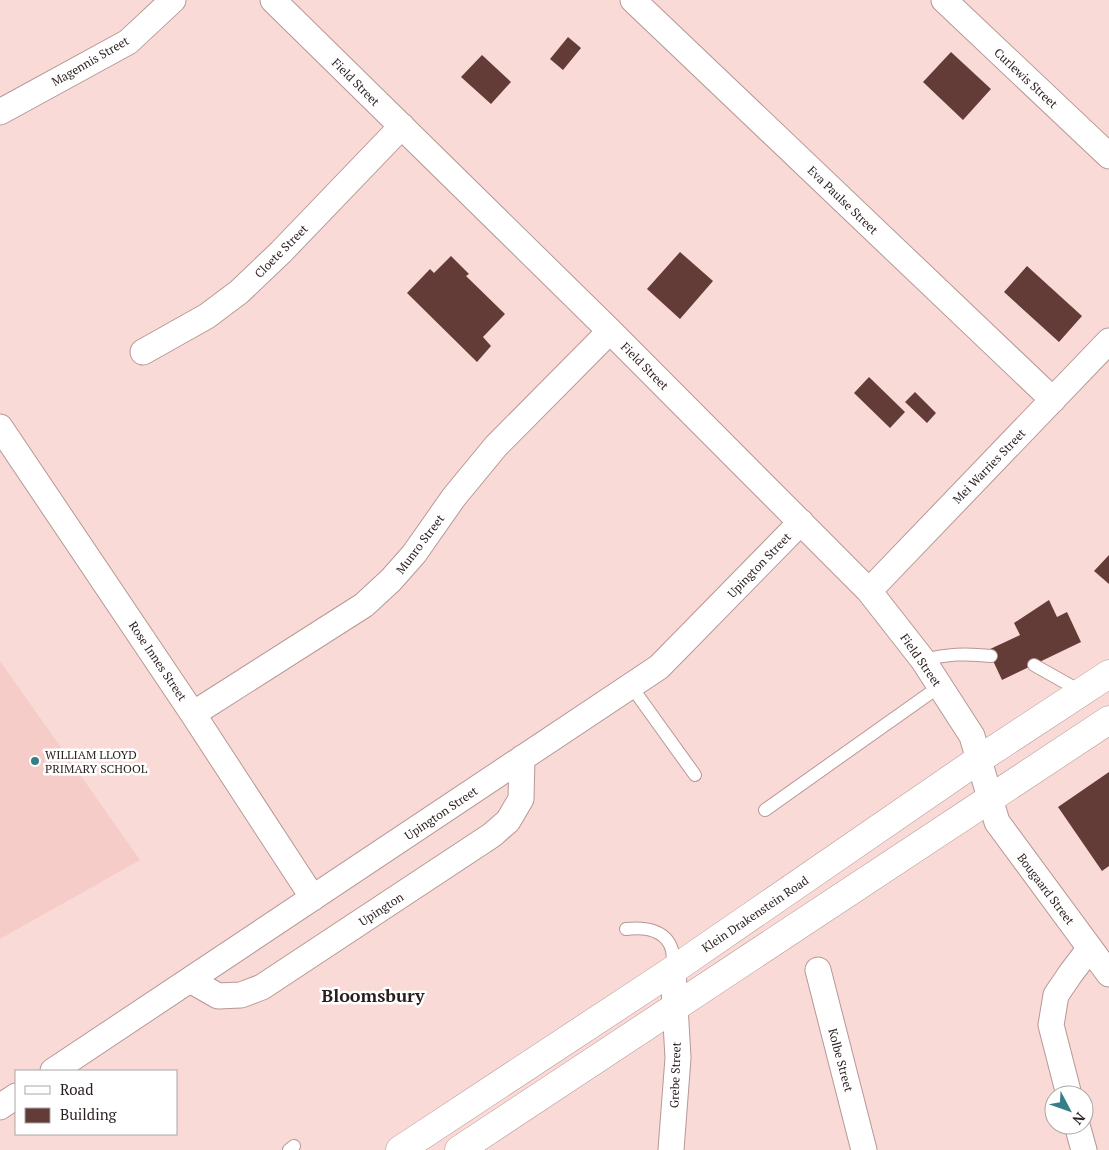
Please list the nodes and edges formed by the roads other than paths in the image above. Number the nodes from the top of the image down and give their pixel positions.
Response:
1 (173, 0) edge
2 (273, 0) edge
3 (633, 0) edge
4 (944, 0) edge
5 (0, 112) edge
6 (402, 126) junction
7 (1109, 156) edge
8 (610, 331) junction
9 (1109, 341) edge
10 (143, 352) dead end
11 (1053, 400) junction
12 (0, 427) edge
13 (801, 522) junction
14 (869, 591) junction
15 (991, 656) dead end
16 (923, 660) junction
17 (1034, 665) dead end
18 (1109, 674) edge
19 (631, 686) junction
20 (940, 686) junction
21 (1082, 692) junction
22 (193, 714) junction
23 (1109, 720) edge
24 (522, 758) junction
25 (978, 760) junction
26 (695, 775) dead end
27 (989, 800) junction
28 (765, 810) dead end
29 (313, 898) junction
30 (626, 929) dead end
31 (1090, 948) junction
32 (673, 970) junction
33 (818, 970) dead end
34 (1109, 974) edge
35 (190, 980) junction
36 (674, 1007) junction
37 (55, 1070) edge
38 (1067, 1085) edge
39 (15, 1097) edge
40 (0, 1107) edge
41 (1080, 1135) edge
42 (400, 1150) edge
43 (459, 1150) edge
44 (671, 1150) edge
45 (864, 1150) edge
46 (1084, 1150) edge

1 - 5 street, Magennis Street
2 - 6 street, Field Street
3 - 11 street, Eva Paulse Street
4 - 7 street, Curlewis Street
6 - 8 street, Field Street
6 - 10 street, Cloete Street
8 - 13 street, Field Street
8 - 22 street, Munro Street
9 - 11 street, Mei Warries Street
11 - 14 street, Mei Warries Street
12 - 22 street, Rose Innes Street
13 - 14 street, Field Street
13 - 19 street, Upington Street
14 - 16 street, Field Street
15 - 16 lane
16 - 20 street, Field Street
17 - 21 lane
18 - 21 main road, Klein Drakenstein Road
19 - 24 street, Upington Street
19 - 26 lane
20 - 25 street, Field Street
20 - 28 lane
21 - 25 main road, Klein Drakenstein Road
22 - 29 street, Rose Innes Street
23 - 27 main road
24 - 29 street, Upington Street
24 - 35 street, Upington
25 - 27 street, Field Street
25 - 32 main road, Klein Drakenstein Road
27 - 31 street, Bougaard Street
27 - 36 main road
29 - 35 street, Upington Street
30 - 32 lane
31 - 34 street, Bougaard Street
31 - 38 street
32 - 36 street, Grebe Street
32 - 42 main road, Klein Drakenstein Road
33 - 45 street, Kolbe Street
35 - 37 street, Upington Street
36 - 43 main road
36 - 44 street, Grebe Street
39 - 40 street
41 - 46 street

